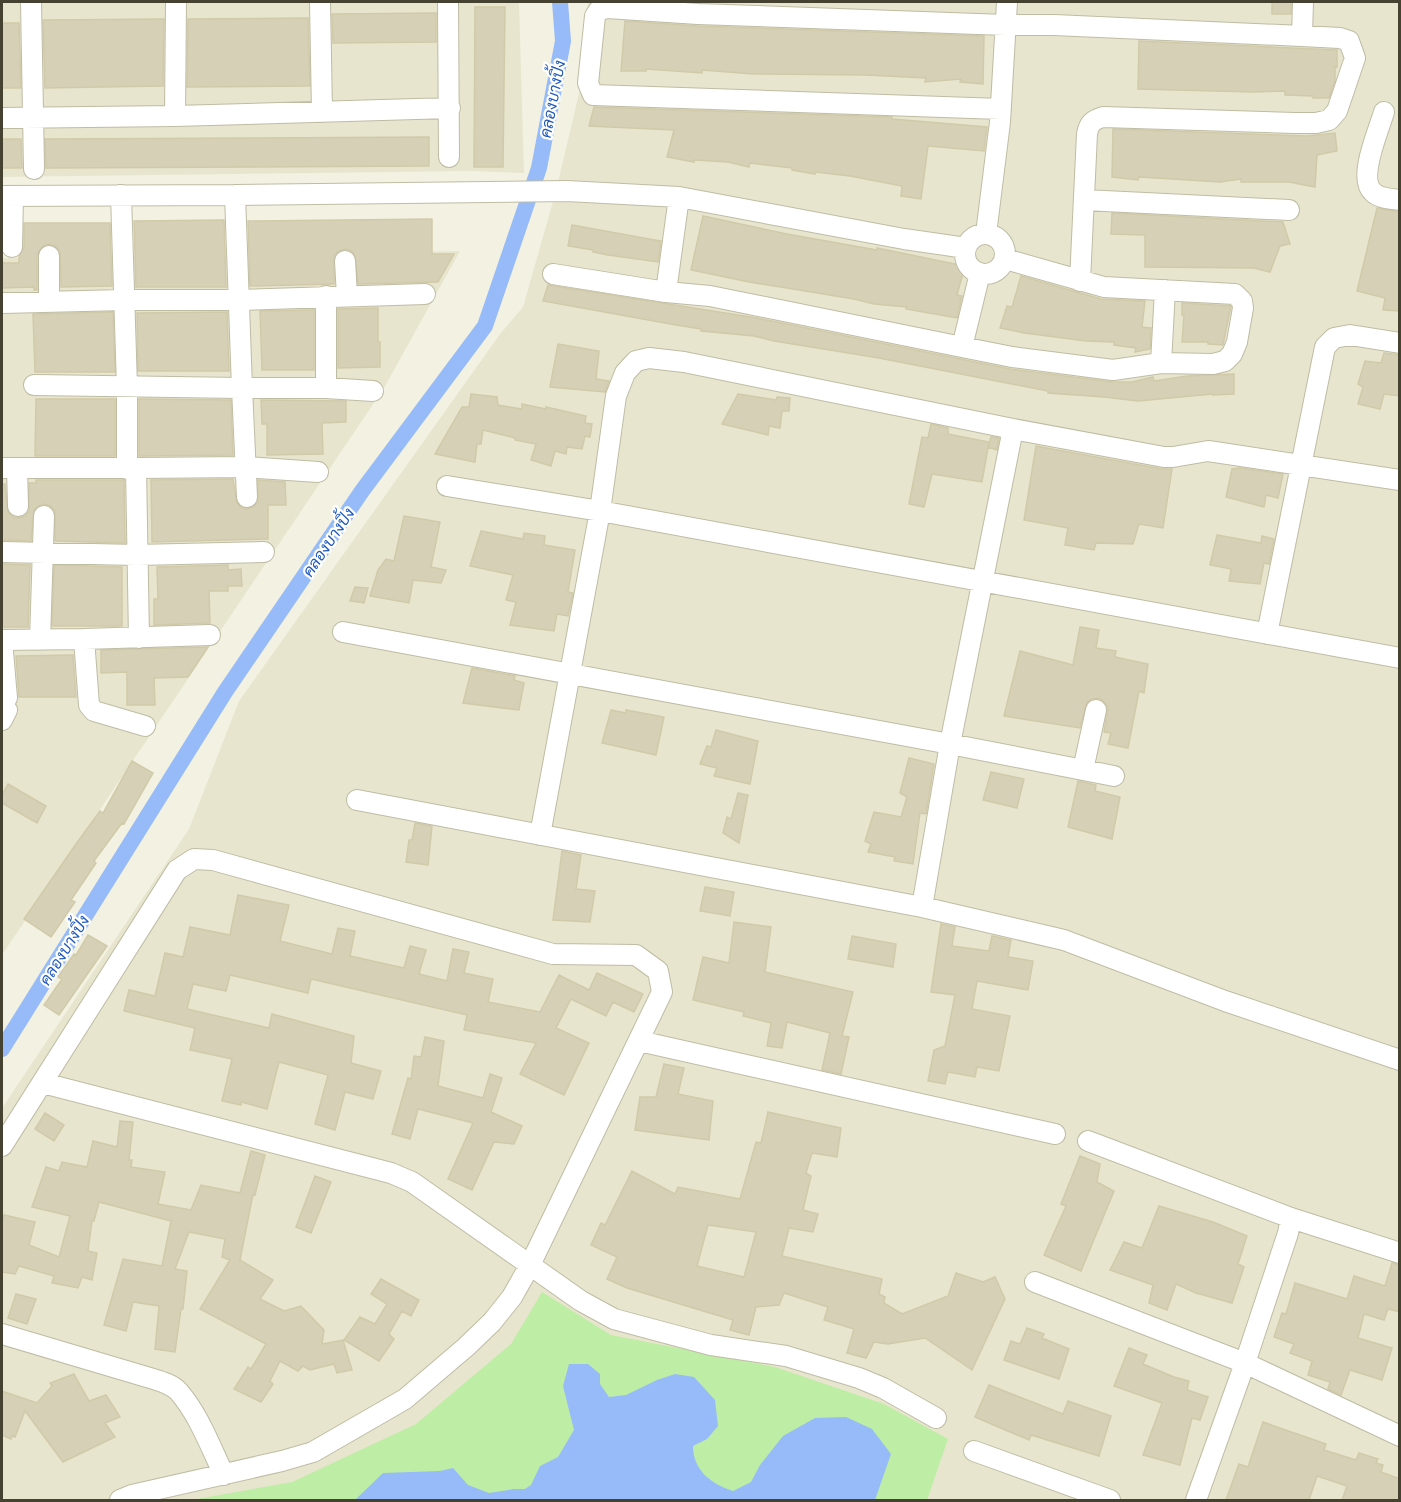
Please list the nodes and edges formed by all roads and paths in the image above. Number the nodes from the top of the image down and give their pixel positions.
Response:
1 (31, 2) edge
2 (176, 2) edge
3 (320, 2) edge
4 (448, 2) edge
5 (1007, 2) edge
6 (1303, 2) edge
7 (1006, 25) junction
8 (1302, 36) junction
9 (450, 108) junction
10 (1001, 109) junction
11 (322, 112) junction
12 (1387, 112) edge
13 (175, 116) junction
14 (2, 118) edge
15 (33, 118) junction
16 (449, 157) dead end
17 (34, 169) dead end
18 (121, 195) junction
19 (235, 195) junction
20 (7, 196) edge
21 (679, 197) junction
22 (1084, 200) junction
23 (1400, 200) edge
24 (1289, 210) dead end
25 (986, 234) junction
26 (12, 247) dead end
27 (966, 249) junction
28 (49, 256) dead end
29 (1005, 259) junction
30 (345, 261) dead end
31 (980, 273) junction
32 (553, 274) dead end
33 (1080, 281) junction
34 (1165, 290) junction
35 (666, 292) junction
36 (425, 294) dead end
37 (326, 296) junction
38 (347, 296) junction
39 (123, 300) junction
40 (240, 300) junction
41 (49, 302) junction
42 (2, 303) edge
43 (1400, 343) edge
44 (962, 347) junction
45 (1161, 363) junction
46 (34, 385) dead end
47 (127, 387) junction
48 (242, 388) junction
49 (326, 388) junction
50 (373, 391) dead end
51 (1013, 429) junction
52 (1301, 465) junction
53 (245, 467) junction
54 (9, 468) edge
55 (131, 469) junction
56 (318, 472) dead end
57 (1400, 480) edge
58 (447, 486) dead end
59 (247, 497) dead end
60 (18, 506) dead end
61 (600, 511) junction
62 (44, 516) dead end
63 (2, 552) edge
64 (264, 552) dead end
65 (44, 554) junction
66 (136, 555) junction
67 (982, 582) junction
68 (343, 632) dead end
69 (1267, 634) junction
70 (210, 635) dead end
71 (139, 638) junction
72 (84, 639) junction
73 (2, 640) edge
74 (40, 640) junction
75 (1400, 658) edge
76 (569, 672) junction
77 (5, 709) edge
78 (1096, 710) dead end
79 (145, 726) dead end
80 (950, 744) junction
81 (1083, 770) junction
82 (1114, 776) dead end
83 (357, 800) dead end
84 (540, 835) junction
85 (922, 907) junction
86 (639, 1041) junction
87 (1400, 1060) edge
88 (43, 1083) junction
89 (1055, 1134) dead end
90 (1088, 1141) dead end
91 (2, 1146) edge
92 (1291, 1218) junction
93 (1400, 1253) edge
94 (530, 1265) junction
95 (1035, 1282) dead end
96 (2, 1334) edge
97 (1245, 1363) junction
98 (936, 1418) dead end
99 (1400, 1436) edge
100 (974, 1450) dead end
101 (224, 1474) junction
102 (120, 1500) edge
103 (1110, 1500) edge
104 (1196, 1500) edge

1 - 15 street
2 - 13 street
3 - 11 street
4 - 9 street
5 - 7 street
6 - 8 street
7 - 8 street
7 - 10 street
7 - 10 street
8 - 22 street
9 - 11 street
9 - 16 street
10 - 25 street
11 - 13 street
12 - 23 street
13 - 15 street
14 - 15 street
15 - 17 street
18 - 19 street
18 - 20 street
18 - 39 street
19 - 21 street
19 - 40 street
20 - 26 street
21 - 27 street
21 - 35 street
22 - 24 street
22 - 33 street
25 - 27 street
25 - 29 street
27 - 31 street
28 - 41 street
29 - 31 street
29 - 33 street
30 - 38 street
31 - 44 street
32 - 35 street
33 - 34 street
34 - 45 street
34 - 45 street
35 - 44 street
36 - 38 street
37 - 38 street
37 - 40 street
37 - 49 street
39 - 40 street
39 - 41 street
39 - 47 street
40 - 48 street
41 - 42 street
43 - 52 street
44 - 45 street
46 - 47 street
47 - 48 street
47 - 55 street
48 - 49 street
48 - 53 street
49 - 50 street
51 - 52 street
51 - 61 street
51 - 67 street
52 - 57 street
52 - 69 street
53 - 55 street
53 - 56 street
53 - 59 street
54 - 55 street
54 - 60 street
55 - 66 street
58 - 61 street
61 - 67 street
61 - 76 street
62 - 65 street
63 - 65 street
64 - 66 street
65 - 66 street
65 - 74 street
66 - 71 street
67 - 69 street
67 - 80 street
68 - 76 street
69 - 75 street
70 - 71 street
71 - 72 street
72 - 74 street
72 - 79 street
73 - 74 street
73 - 77 street
76 - 80 street
76 - 84 street
78 - 81 street
80 - 81 street
80 - 85 street
81 - 82 street
83 - 84 street
84 - 85 street
85 - 87 street
86 - 88 street
86 - 89 street
86 - 94 street
88 - 91 street
88 - 94 street
90 - 92 street
92 - 93 street
92 - 97 street
94 - 98 street
94 - 101 street
95 - 97 street
96 - 101 street
97 - 99 street
97 - 104 street
100 - 103 street
101 - 102 street

